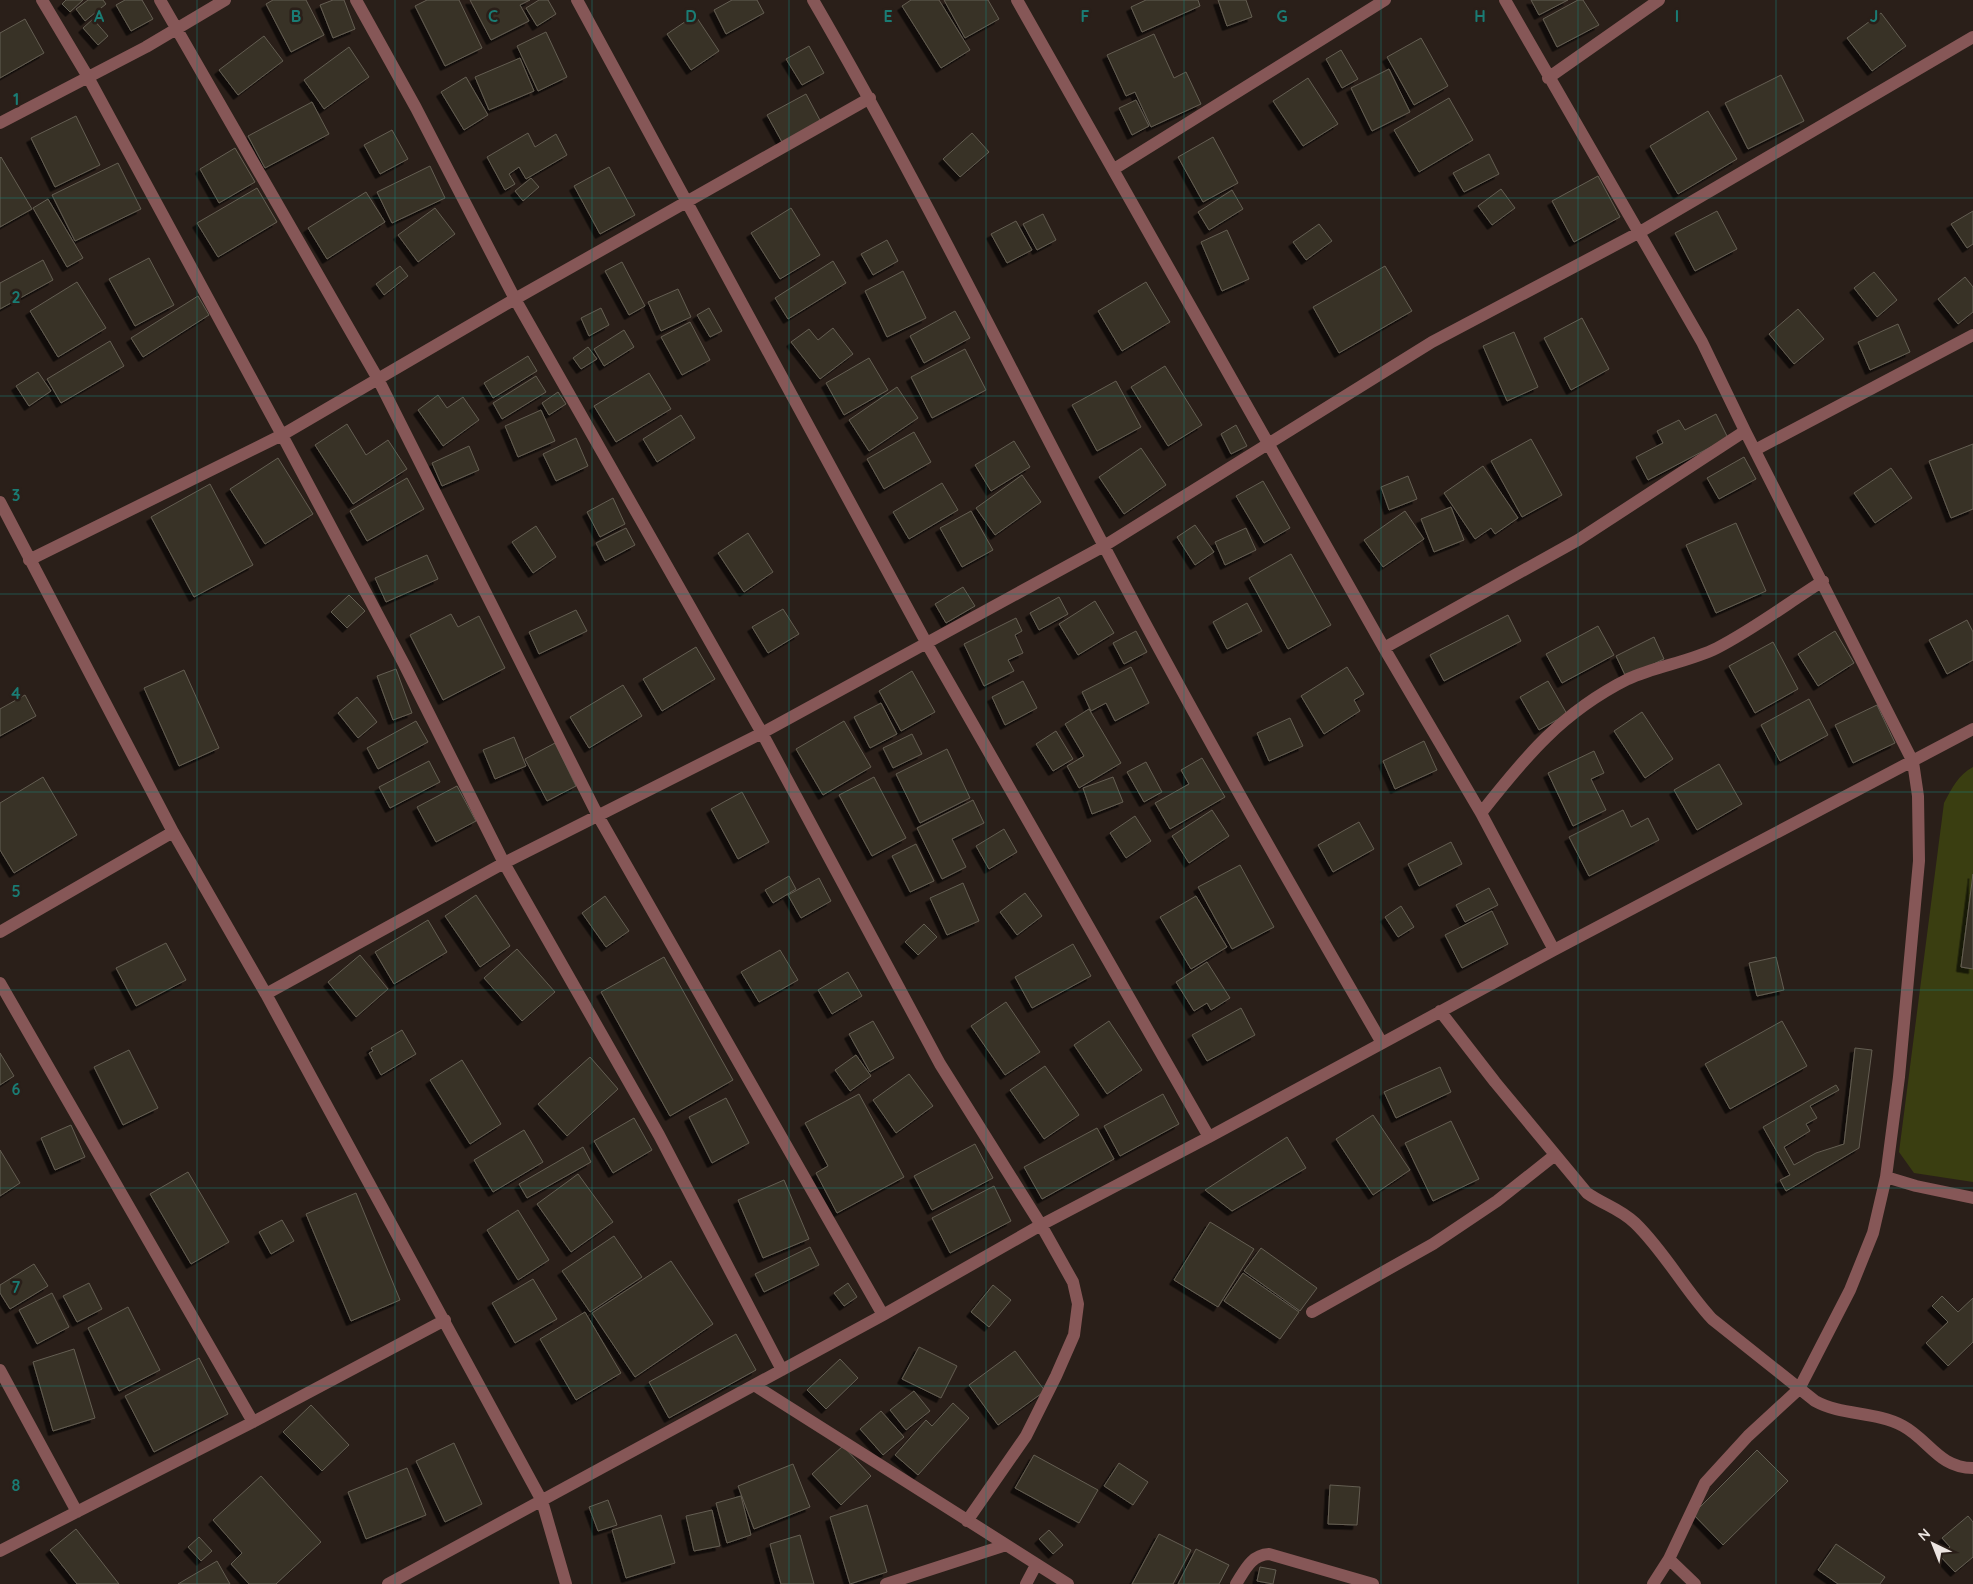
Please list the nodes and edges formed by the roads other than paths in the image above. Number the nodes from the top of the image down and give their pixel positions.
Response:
1 (42, 0) edge
2 (160, 0) edge
3 (225, 0) edge
4 (356, 0) edge
5 (577, 0) edge
6 (813, 0) edge
7 (1016, 0) edge
8 (1386, 0) edge
9 (1505, 0) edge
10 (1659, 0) edge
11 (176, 28) junction
12 (1973, 37) edge
13 (88, 76) junction
14 (1548, 78) junction
15 (870, 98) junction
16 (0, 124) edge
17 (1114, 169) junction
18 (688, 202) junction
19 (1640, 232) junction
20 (515, 299) junction
21 (1973, 335) edge
22 (378, 379) junction
23 (1744, 431) junction
24 (282, 435) junction
25 (1269, 444) junction
26 (1755, 450) junction
27 (0, 502) edge
28 (1104, 546) junction
29 (29, 560) junction
30 (1823, 581) junction
31 (928, 644) junction
32 (1384, 648) junction
33 (1973, 729) edge
34 (762, 733) junction
35 (1913, 762) junction
36 (1481, 813) junction
37 (597, 814) junction
38 (174, 832) junction
39 (504, 863) junction
40 (0, 932) edge
41 (1554, 950) junction
42 (0, 983) edge
43 (266, 994) junction
44 (1440, 1011) junction
45 (1382, 1042) junction
46 (1209, 1137) junction
47 (1555, 1155) junction
48 (1886, 1177) junction
49 (1973, 1198) edge
50 (1041, 1225) junction
51 (1312, 1312) dead end
52 (883, 1316) junction
53 (445, 1320) junction
54 (0, 1370) edge
55 (782, 1370) junction
56 (754, 1385) junction
57 (1799, 1389) junction
58 (252, 1422) junction
59 (1973, 1468) edge
60 (542, 1501) junction
61 (77, 1512) junction
62 (967, 1521) junction
63 (1006, 1545) junction
64 (0, 1551) edge
65 (1669, 1559) junction
66 (1036, 1565) junction
67 (388, 1584) edge
68 (566, 1584) edge
69 (886, 1584) edge
70 (1026, 1584) edge
71 (1068, 1584) edge
72 (1236, 1584) edge
73 (1373, 1584) edge
74 (1653, 1584) edge
75 (1695, 1584) edge

1 - 13 street
2 - 11 street
3 - 11 street
4 - 20 street
5 - 18 street
6 - 15 street
7 - 17 street
8 - 17 street
9 - 14 street
10 - 14 street
11 - 13 street
11 - 22 street
12 - 19 street
13 - 16 street
13 - 24 street
14 - 19 street
15 - 18 street
15 - 28 street
17 - 25 street
18 - 20 street
18 - 31 street
19 - 23 street
19 - 25 street
20 - 22 street
20 - 34 street
21 - 26 street
22 - 24 street
22 - 37 street
23 - 26 street
23 - 32 street
24 - 29 street
24 - 39 street
25 - 28 street
25 - 32 street
26 - 30 street
27 - 29 street
28 - 31 street
28 - 45 street
29 - 38 street
30 - 35 street
30 - 36 street
31 - 34 street
31 - 46 street
32 - 36 street
33 - 35 street
34 - 37 street
34 - 50 street
35 - 41 street
35 - 48 street
36 - 41 street
37 - 39 street
37 - 52 street
38 - 40 street
38 - 43 street
39 - 43 street
39 - 55 street
41 - 44 street
42 - 58 street
43 - 53 street
44 - 45 street
44 - 47 street
45 - 46 street
46 - 50 street
47 - 51 street
47 - 57 street
48 - 49 street
48 - 57 street
50 - 52 street
50 - 62 street
52 - 55 street
53 - 58 street
53 - 60 street
54 - 61 street
55 - 56 street
56 - 60 street
56 - 62 street
57 - 59 street
57 - 65 street
58 - 61 street
60 - 67 street
60 - 68 street
61 - 64 street
62 - 63 street
63 - 66 street
63 - 69 street
65 - 74 street
65 - 75 street
66 - 70 street
66 - 71 street
72 - 73 street

